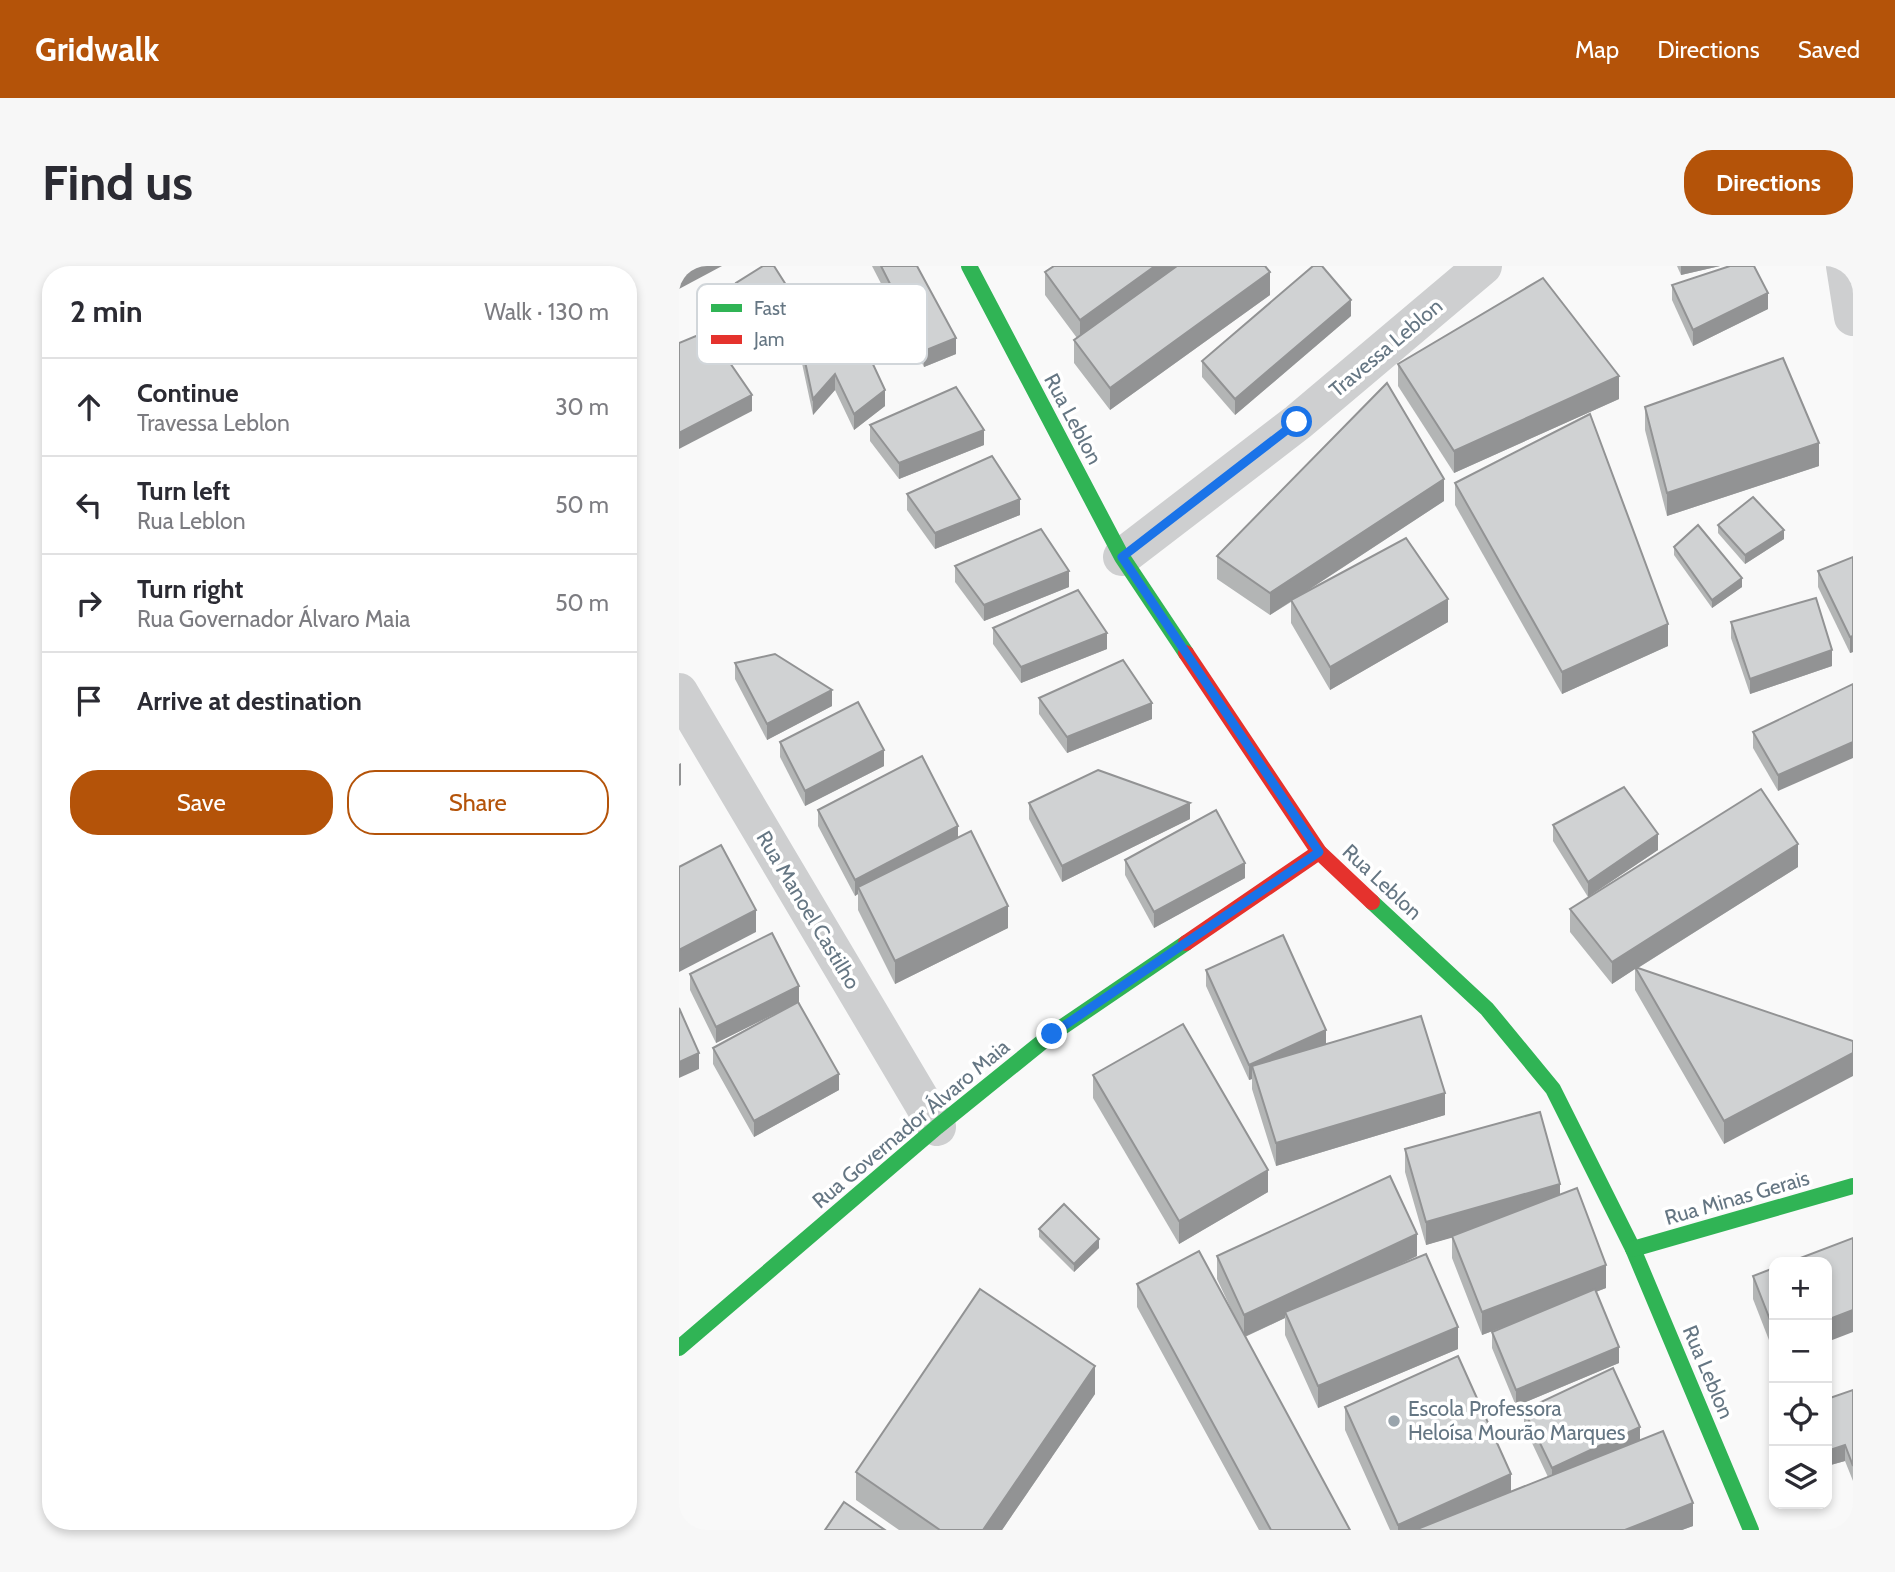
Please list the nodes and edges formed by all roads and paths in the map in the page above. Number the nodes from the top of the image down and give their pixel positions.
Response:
1 (969, 266) edge
2 (1482, 266) edge
3 (1845, 266) edge
4 (1853, 317) edge
5 (1122, 557) junction
6 (679, 692) edge
7 (1319, 852) junction
8 (937, 1126) junction
9 (1853, 1186) edge
10 (1633, 1249) junction
11 (679, 1348) edge
12 (1751, 1530) edge

1 - 5 street, Rua Leblon
2 - 5 street, Travessa Leblon
3 - 4 street
5 - 7 street, Rua Leblon
6 - 8 street, Rua Manoel Castilho
7 - 8 street, Rua Governador Álvaro Maia
7 - 10 street, Rua Leblon
8 - 11 street, Rua Governador Álvaro Maia
9 - 10 street, Rua Minas Gerais
10 - 12 street, Rua Leblon

